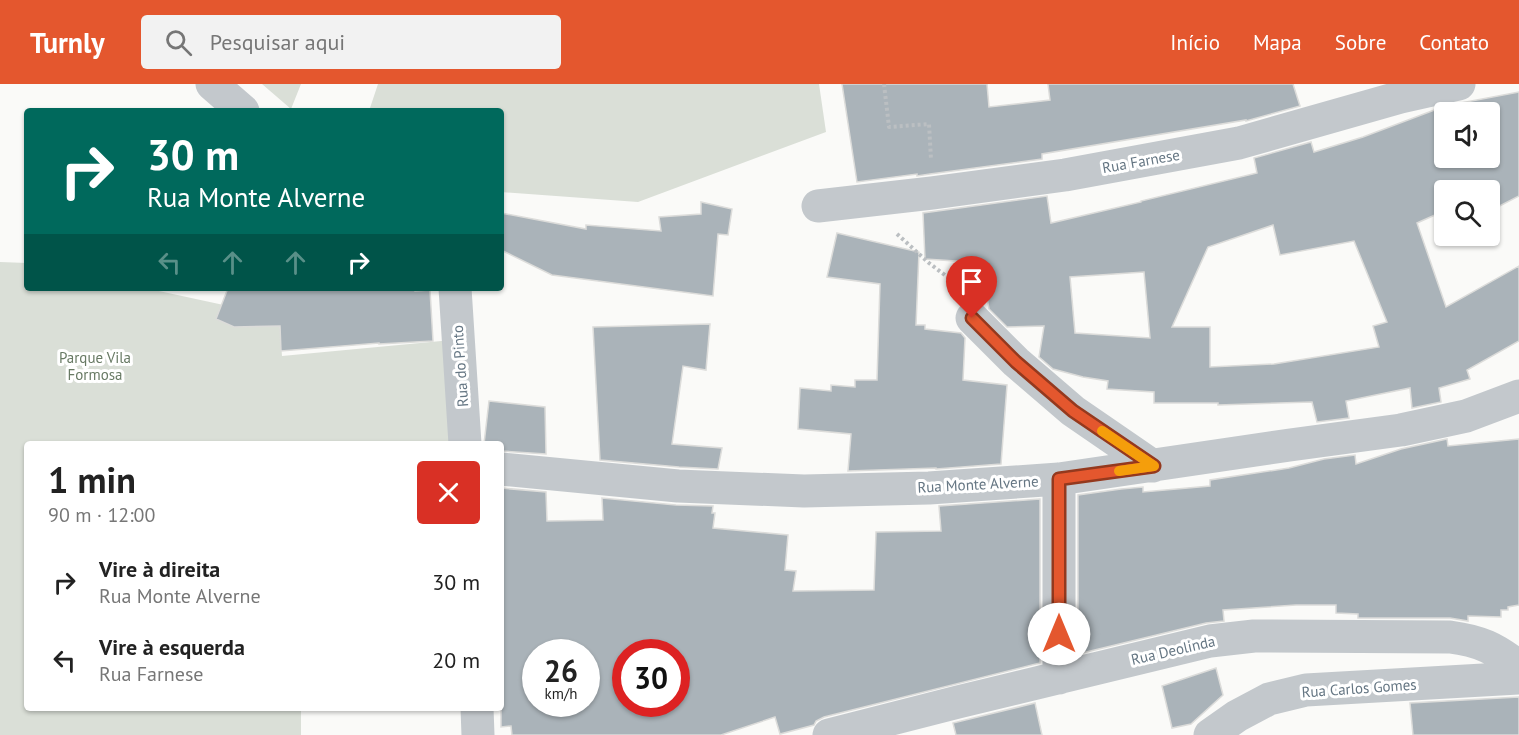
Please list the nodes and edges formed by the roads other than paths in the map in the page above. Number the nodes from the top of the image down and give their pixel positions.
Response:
1 (212, 84) edge
2 (1459, 84) edge
3 (240, 108) edge
4 (818, 206) dead end
5 (455, 291) edge
6 (972, 318) dead end
7 (1519, 396) edge
8 (465, 441) edge
9 (1154, 466) junction
10 (504, 469) edge
11 (1059, 479) junction
12 (1519, 667) edge
13 (1059, 678) junction
14 (1519, 678) edge
15 (477, 711) edge
16 (478, 735) edge
17 (829, 735) edge
18 (1210, 735) edge

1 - 3 street
2 - 4 street, Rua Farnese
5 - 8 street, Rua do Pinto
6 - 9 street
7 - 9 street, Rua Monte Alverne
9 - 11 street, Rua Monte Alverne
10 - 11 street, Rua Monte Alverne
11 - 13 street
12 - 13 street, Rua Deolinda
13 - 17 street, Rua Deolinda
14 - 18 street, Rua Carlos Gomes
15 - 16 street

